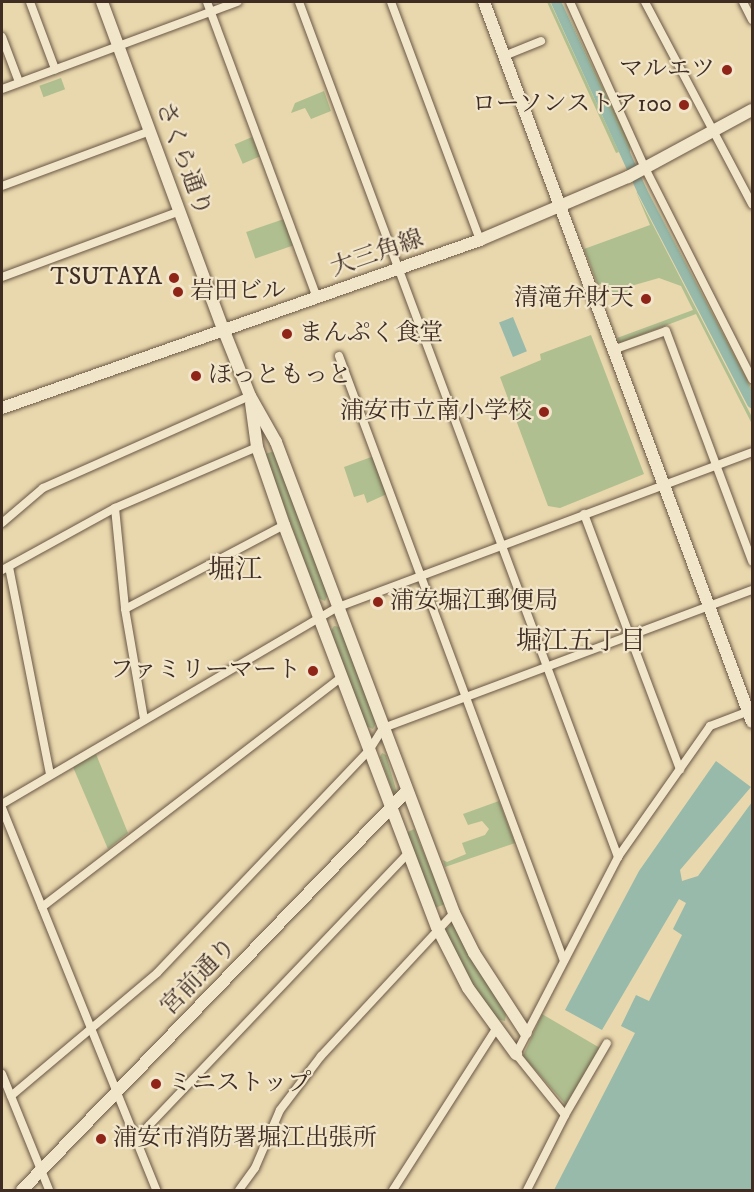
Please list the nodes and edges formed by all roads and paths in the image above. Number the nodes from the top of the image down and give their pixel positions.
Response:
1 (30, 2) edge
2 (102, 2) edge
3 (207, 2) edge
4 (237, 2) edge
5 (299, 2) edge
6 (391, 2) edge
7 (484, 2) edge
8 (570, 2) edge
9 (645, 2) edge
10 (743, 2) edge
11 (210, 12) junction
12 (753, 20) edge
13 (2, 37) edge
14 (541, 41) dead end
15 (118, 45) junction
16 (504, 56) junction
17 (55, 69) junction
18 (19, 82) junction
19 (2, 89) edge
20 (753, 110) edge
21 (150, 130) junction
22 (714, 130) junction
23 (637, 172) junction
24 (2, 186) edge
25 (753, 204) edge
26 (560, 208) junction
27 (180, 211) junction
28 (480, 240) junction
29 (399, 268) junction
30 (2, 277) edge
31 (317, 297) junction
32 (224, 332) junction
33 (613, 350) junction
34 (339, 356) dead end
35 (753, 379) edge
36 (250, 396) junction
37 (2, 408) edge
38 (257, 447) junction
39 (753, 452) edge
40 (717, 466) junction
41 (665, 485) junction
42 (115, 508) junction
43 (584, 514) junction
44 (2, 523) edge
45 (284, 525) junction
46 (502, 547) junction
47 (753, 561) edge
48 (5, 568) edge
49 (421, 576) junction
50 (753, 590) edge
51 (709, 606) junction
52 (338, 608) junction
53 (125, 609) junction
54 (321, 617) junction
55 (629, 635) junction
56 (547, 666) junction
57 (342, 677) junction
58 (466, 697) junction
59 (751, 716) edge
60 (144, 719) junction
61 (383, 728) junction
62 (370, 749) junction
63 (680, 770) junction
64 (50, 775) junction
65 (406, 792) junction
66 (2, 804) edge
67 (392, 806) junction
68 (2, 808) edge
69 (409, 852) junction
70 (618, 857) junction
71 (42, 906) junction
72 (454, 913) junction
73 (437, 927) junction
74 (564, 961) junction
75 (92, 1028) junction
76 (496, 1029) junction
77 (526, 1033) junction
78 (607, 1044) dead end
79 (516, 1054) junction
80 (2, 1074) edge
81 (117, 1092) junction
82 (10, 1096) junction
83 (566, 1115) junction
84 (136, 1139) junction
85 (41, 1170) junction
86 (22, 1191) edge
87 (49, 1191) edge
88 (156, 1191) edge
89 (239, 1191) edge
90 (393, 1191) edge
91 (527, 1191) edge

1 - 17 street
2 - 15 street, さくら通り
3 - 11 street
4 - 11 street
5 - 29 street
6 - 28 street
7 - 16 street
8 - 23 street
9 - 22 street
10 - 12 street
11 - 15 street
11 - 31 street
13 - 18 street
14 - 16 street
15 - 17 street
15 - 21 street, さくら通り
16 - 26 street
17 - 18 street
18 - 19 street
20 - 22 street, 大三角線
21 - 24 street
21 - 27 street, さくら通り
22 - 23 street, 大三角線
22 - 25 street
23 - 26 street, 大三角線
23 - 35 street
26 - 28 street, 大三角線
26 - 33 street
27 - 30 street
27 - 32 street, さくら通り
28 - 29 street, 大三角線
29 - 31 street, 大三角線
29 - 46 street
31 - 32 street, 大三角線
32 - 36 street, さくら通り
32 - 37 street, 大三角線
33 - 40 street
33 - 41 street
34 - 49 street
36 - 38 street
36 - 44 street
36 - 52 street
38 - 42 street
38 - 45 street
39 - 40 street
40 - 41 street
40 - 47 street
41 - 43 street
41 - 51 street
42 - 48 street
42 - 53 street
43 - 46 street
43 - 55 street
45 - 53 street
45 - 54 street
46 - 49 street
46 - 56 street
48 - 64 street
49 - 52 street
49 - 58 street
50 - 51 street
51 - 55 street
51 - 59 street
52 - 54 street
52 - 61 street
53 - 60 street
54 - 57 street
54 - 60 street
55 - 56 street
55 - 63 street
56 - 58 street
56 - 70 street
57 - 62 street
57 - 71 street
58 - 61 street
58 - 74 street
59 - 63 street
60 - 64 street
61 - 62 street
61 - 65 street
62 - 67 street
62 - 75 street
63 - 70 street
64 - 66 street
65 - 67 street, 宮前通り
65 - 72 street
67 - 69 street
67 - 81 street, 宮前通り
68 - 71 street
69 - 73 street
69 - 84 street
70 - 74 street
71 - 75 street
72 - 73 street
72 - 77 street
73 - 76 street
73 - 89 street
74 - 77 street
75 - 81 street
75 - 82 street
76 - 79 street
76 - 90 street
77 - 79 street
78 - 83 street
79 - 83 street
80 - 82 street
81 - 84 street
81 - 85 street, 宮前通り
82 - 85 street
83 - 91 street
84 - 88 street
85 - 86 street, 宮前通り
85 - 87 street

